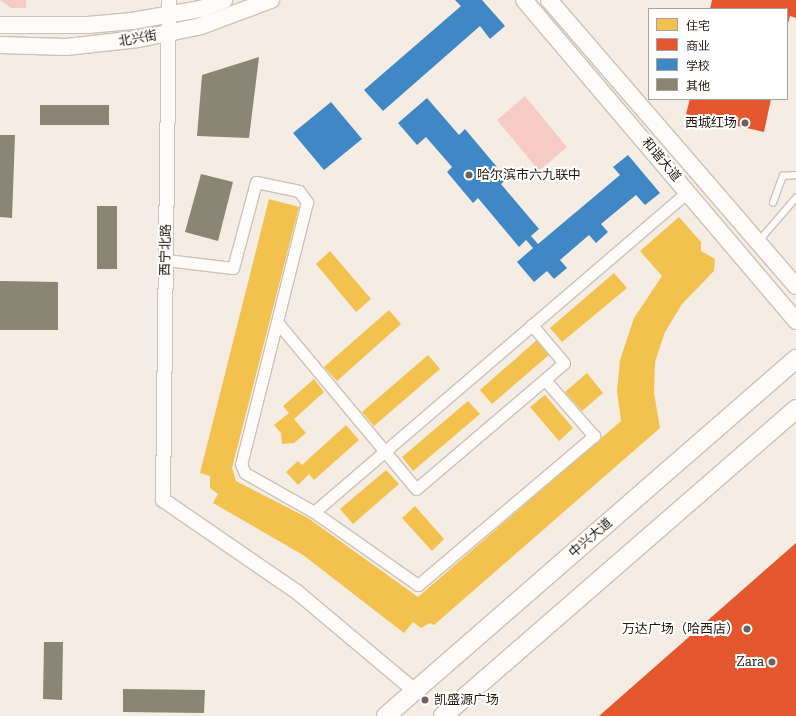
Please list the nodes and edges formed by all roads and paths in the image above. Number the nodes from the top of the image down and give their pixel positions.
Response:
1 (224, 0) edge
2 (271, 0) edge
3 (524, 0) edge
4 (548, 0) edge
5 (169, 7) edge
6 (3, 24) edge
7 (169, 33) junction
8 (8, 46) edge
9 (0, 55) edge
10 (796, 175) edge
11 (687, 192) junction
12 (796, 198) edge
13 (773, 204) dead end
14 (758, 243) junction
15 (166, 260) junction
16 (796, 286) edge
17 (796, 321) edge
18 (277, 322) junction
19 (532, 325) junction
20 (796, 359) edge
21 (545, 380) junction
22 (796, 409) edge
23 (384, 452) junction
24 (314, 512) junction
25 (415, 691) junction
26 (386, 716) edge
27 (443, 716) edge

1 - 5 main road, 北兴街
2 - 7 main road, 北兴街
3 - 11 main road, 和谐大道
4 - 14 main road, 和谐大道
5 - 6 main road, 北兴街
5 - 7 street, 西宁北路
7 - 8 main road, 北兴街
7 - 15 street, 西宁北路
8 - 9 main road
10 - 13 lane
11 - 17 main road, 和谐大道
11 - 19 street
12 - 14 lane
14 - 16 main road, 和谐大道
15 - 18 street
15 - 25 street, 西宁北路
18 - 23 street
18 - 24 street
19 - 21 street
19 - 23 street
20 - 25 main road, 中兴大道
21 - 23 street
21 - 24 street
22 - 27 main road
23 - 24 street
25 - 26 main road, 中兴大道

